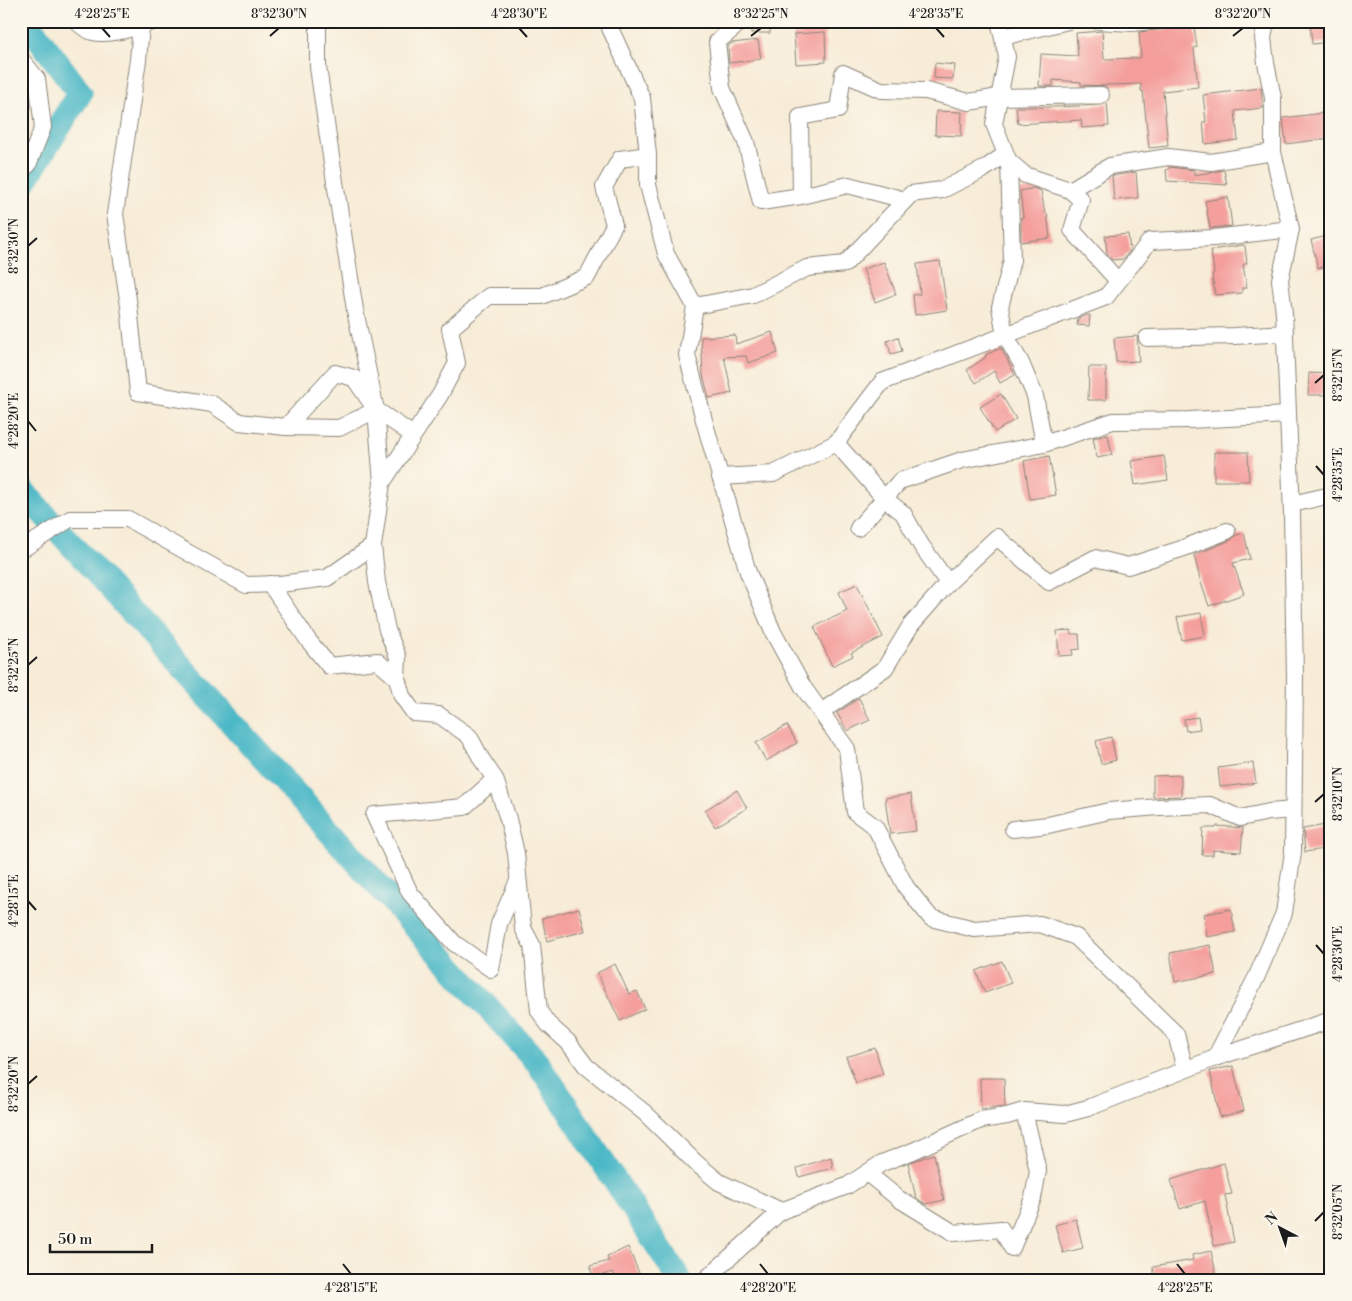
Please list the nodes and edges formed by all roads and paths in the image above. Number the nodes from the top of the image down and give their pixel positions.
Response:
1 (76, 21) edge
2 (318, 21) edge
3 (610, 21) edge
4 (736, 21) edge
5 (1068, 21) edge
6 (1098, 21) edge
7 (1152, 21) edge
8 (1266, 21) edge
9 (148, 24) edge
10 (1001, 29) edge
11 (21, 59) edge
12 (1101, 95) dead end
13 (999, 97) junction
14 (1273, 152) junction
15 (648, 155) junction
16 (1009, 162) junction
17 (21, 171) edge
18 (1070, 190) junction
19 (801, 196) junction
20 (905, 200) junction
21 (1291, 229) junction
22 (1118, 281) junction
23 (695, 306) junction
24 (1285, 333) junction
25 (1005, 335) junction
26 (1147, 338) dead end
27 (376, 410) junction
28 (1288, 415) junction
29 (286, 427) junction
30 (413, 435) junction
31 (836, 443) junction
32 (1044, 444) junction
33 (720, 477) junction
34 (382, 483) junction
35 (1331, 495) edge
36 (885, 499) junction
37 (1292, 504) junction
38 (858, 528) dead end
39 (1227, 531) dead end
40 (373, 546) junction
41 (21, 550) edge
42 (270, 584) junction
43 (948, 584) junction
44 (396, 678) junction
45 (821, 712) junction
46 (495, 779) junction
47 (1294, 810) junction
48 (1013, 829) dead end
49 (518, 880) junction
50 (1331, 1020) edge
51 (1214, 1058) junction
52 (1185, 1070) junction
53 (1024, 1111) junction
54 (867, 1173) junction
55 (781, 1210) junction
56 (705, 1280) edge

1 - 9 street
2 - 27 street
3 - 15 street
4 - 19 street
5 - 10 street
6 - 7 street
8 - 14 street
9 - 29 street
10 - 13 street
11 - 17 street
12 - 13 street
13 - 16 street
13 - 19 street
14 - 18 street
14 - 21 street
15 - 23 street
15 - 30 street
16 - 18 street
16 - 20 street
16 - 25 street
18 - 22 street
19 - 20 street
20 - 23 street
21 - 22 street
21 - 24 street
22 - 25 street
23 - 33 street
24 - 26 street
24 - 28 street
25 - 31 street
25 - 32 street
27 - 29 street
27 - 29 street
27 - 30 street
27 - 34 street
28 - 32 street
28 - 37 street
30 - 34 street
31 - 33 street
31 - 36 street
32 - 36 street
33 - 45 street
34 - 40 street
35 - 37 street
36 - 38 street
36 - 43 street
37 - 47 street
39 - 43 street
40 - 42 street
40 - 44 street
41 - 42 street
42 - 44 street
43 - 45 street
44 - 46 street
45 - 52 street
46 - 49 street
46 - 49 street
47 - 48 street
47 - 51 street
49 - 55 street
50 - 51 street
51 - 52 street
52 - 53 street
53 - 54 street
53 - 54 street
54 - 55 street
55 - 56 street

